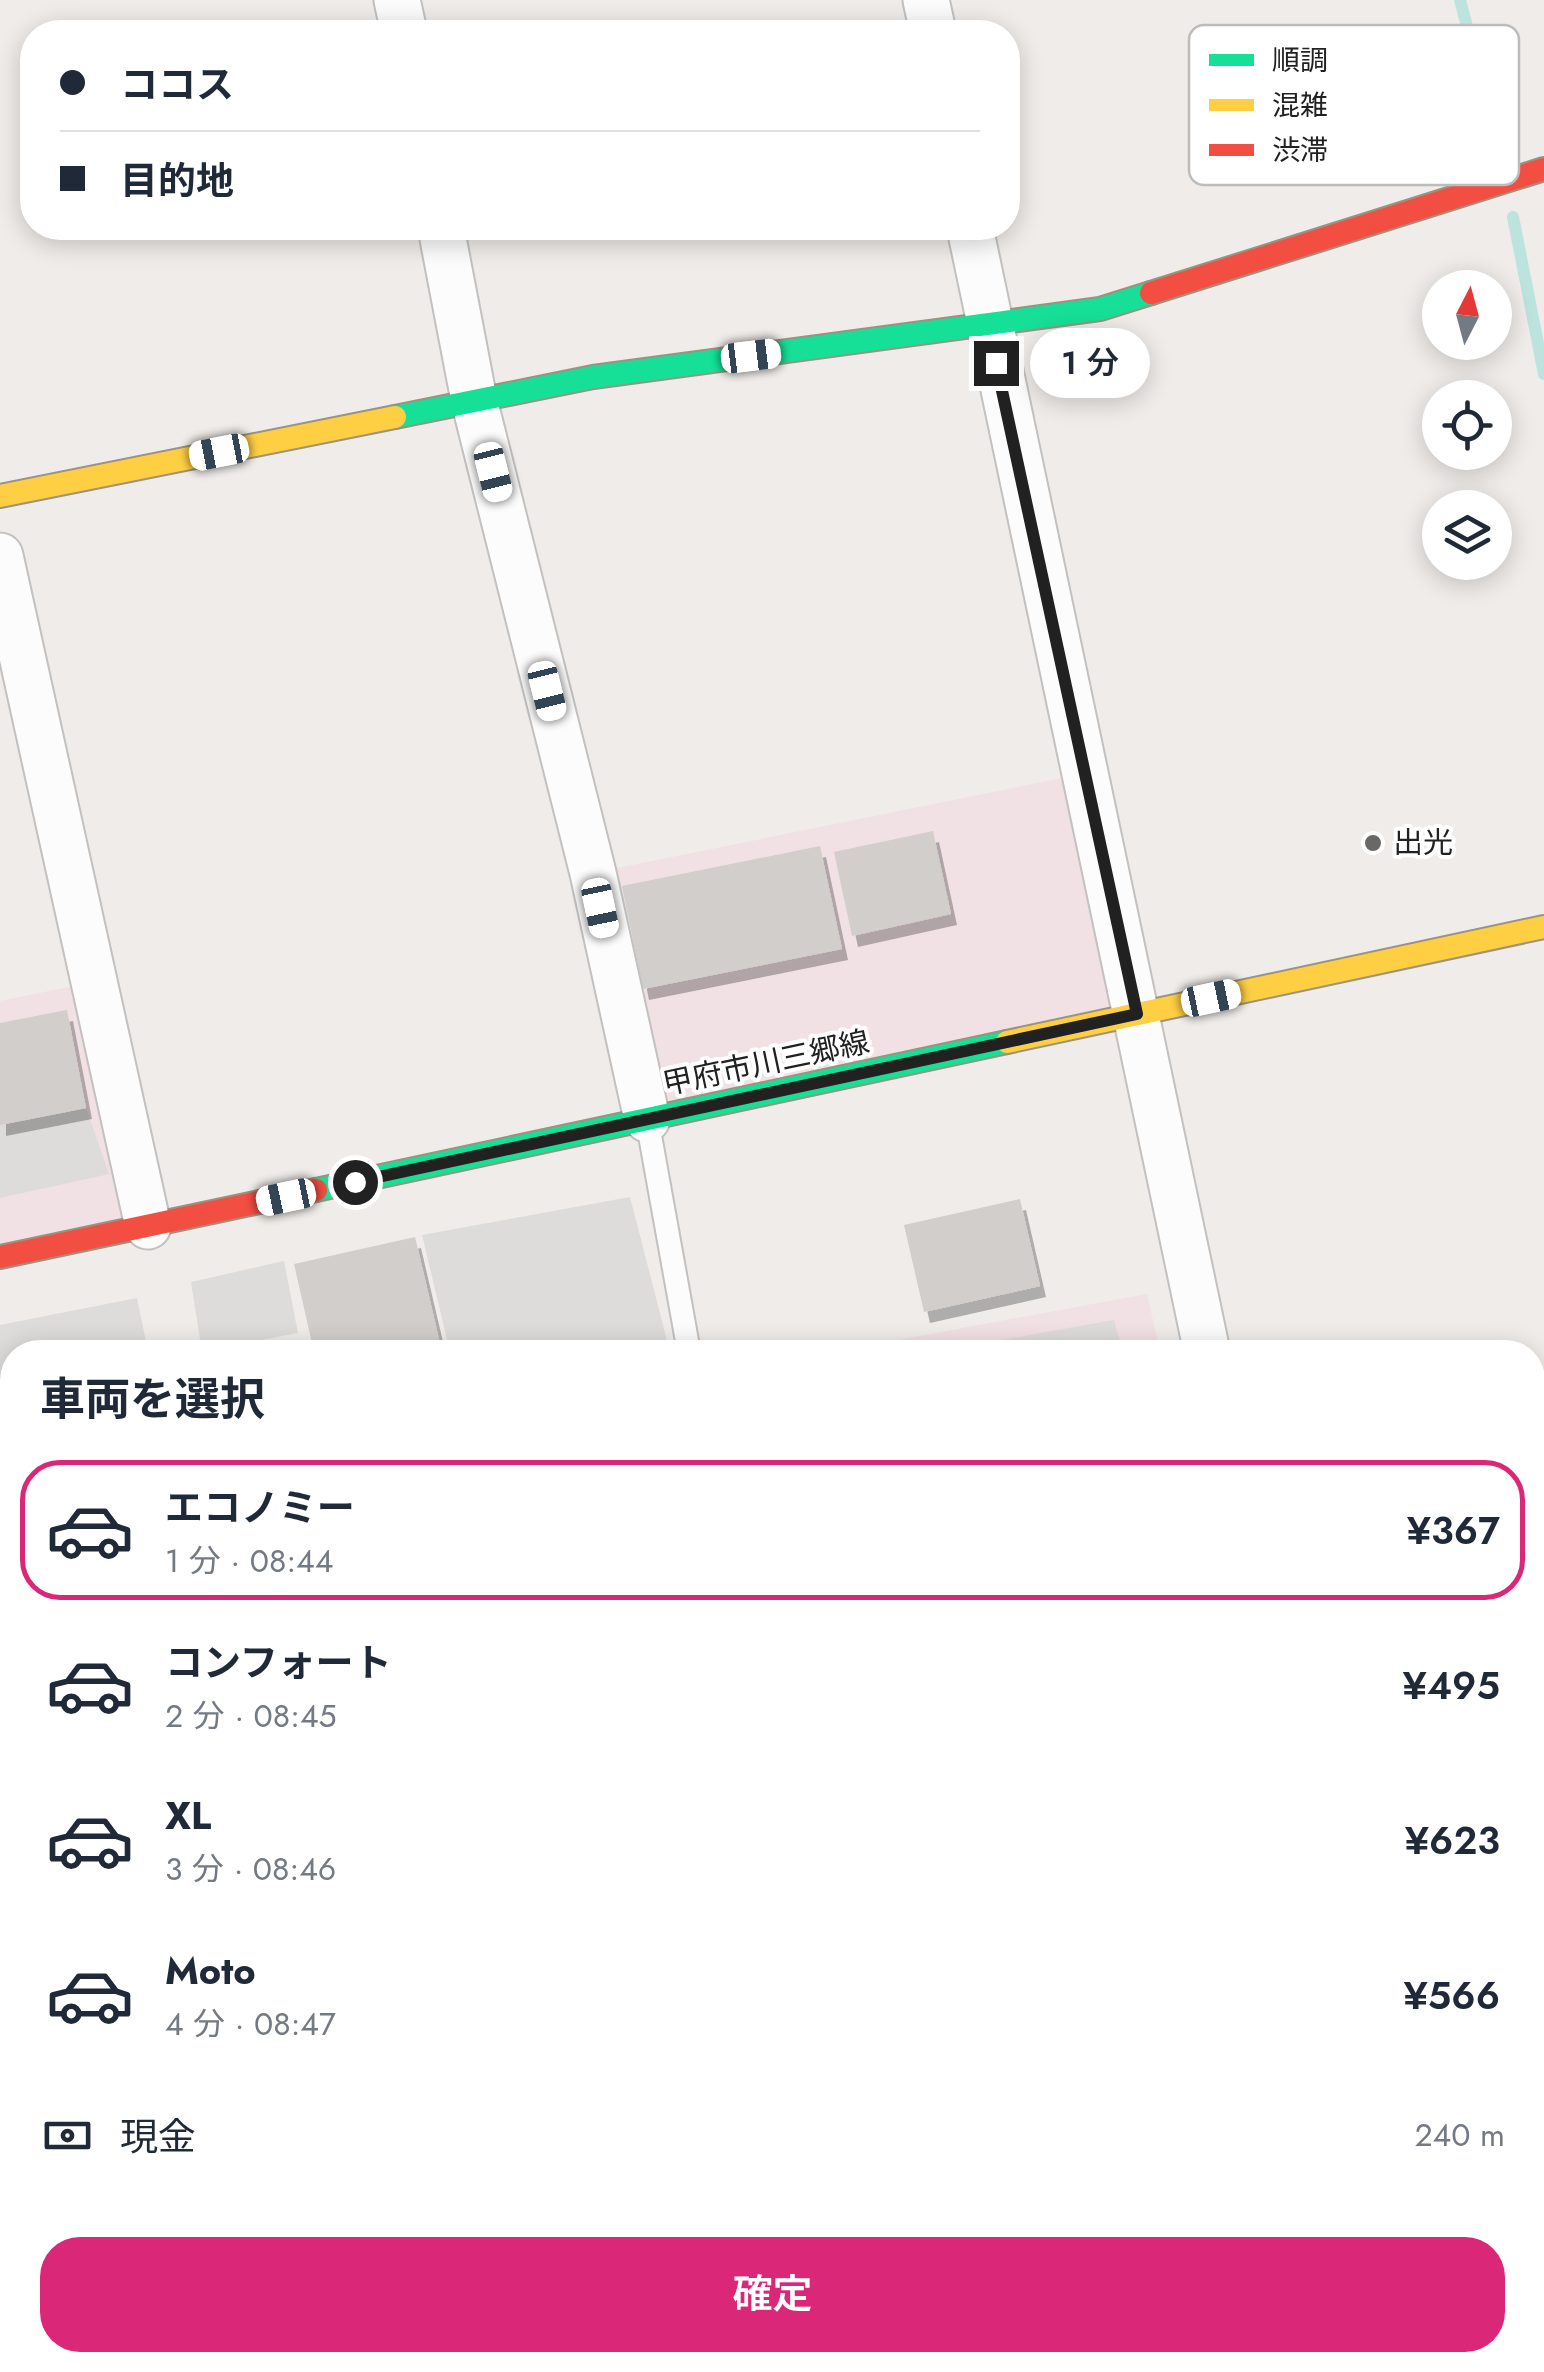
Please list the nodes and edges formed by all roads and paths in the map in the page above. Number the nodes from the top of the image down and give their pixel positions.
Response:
1 (1544, 169) edge
2 (1519, 177) edge
3 (1494, 185) edge
4 (443, 240) edge
5 (972, 240) edge
6 (988, 326) junction
7 (474, 400) junction
8 (0, 496) edge
9 (0, 556) edge
10 (1544, 927) edge
11 (1137, 1014) junction
12 (647, 1119) junction
13 (148, 1226) junction
14 (0, 1257) edge
15 (687, 1340) edge
16 (1205, 1340) edge

1 - 2 street
3 - 6 street
4 - 7 street
5 - 6 street
6 - 7 street
6 - 11 street
7 - 8 street
7 - 12 street
9 - 13 street
10 - 11 street, 甲府市川三郷線
11 - 12 street, 甲府市川三郷線
11 - 16 street
12 - 13 street, 甲府市川三郷線
12 - 15 lane
13 - 14 street, 甲府市川三郷線

